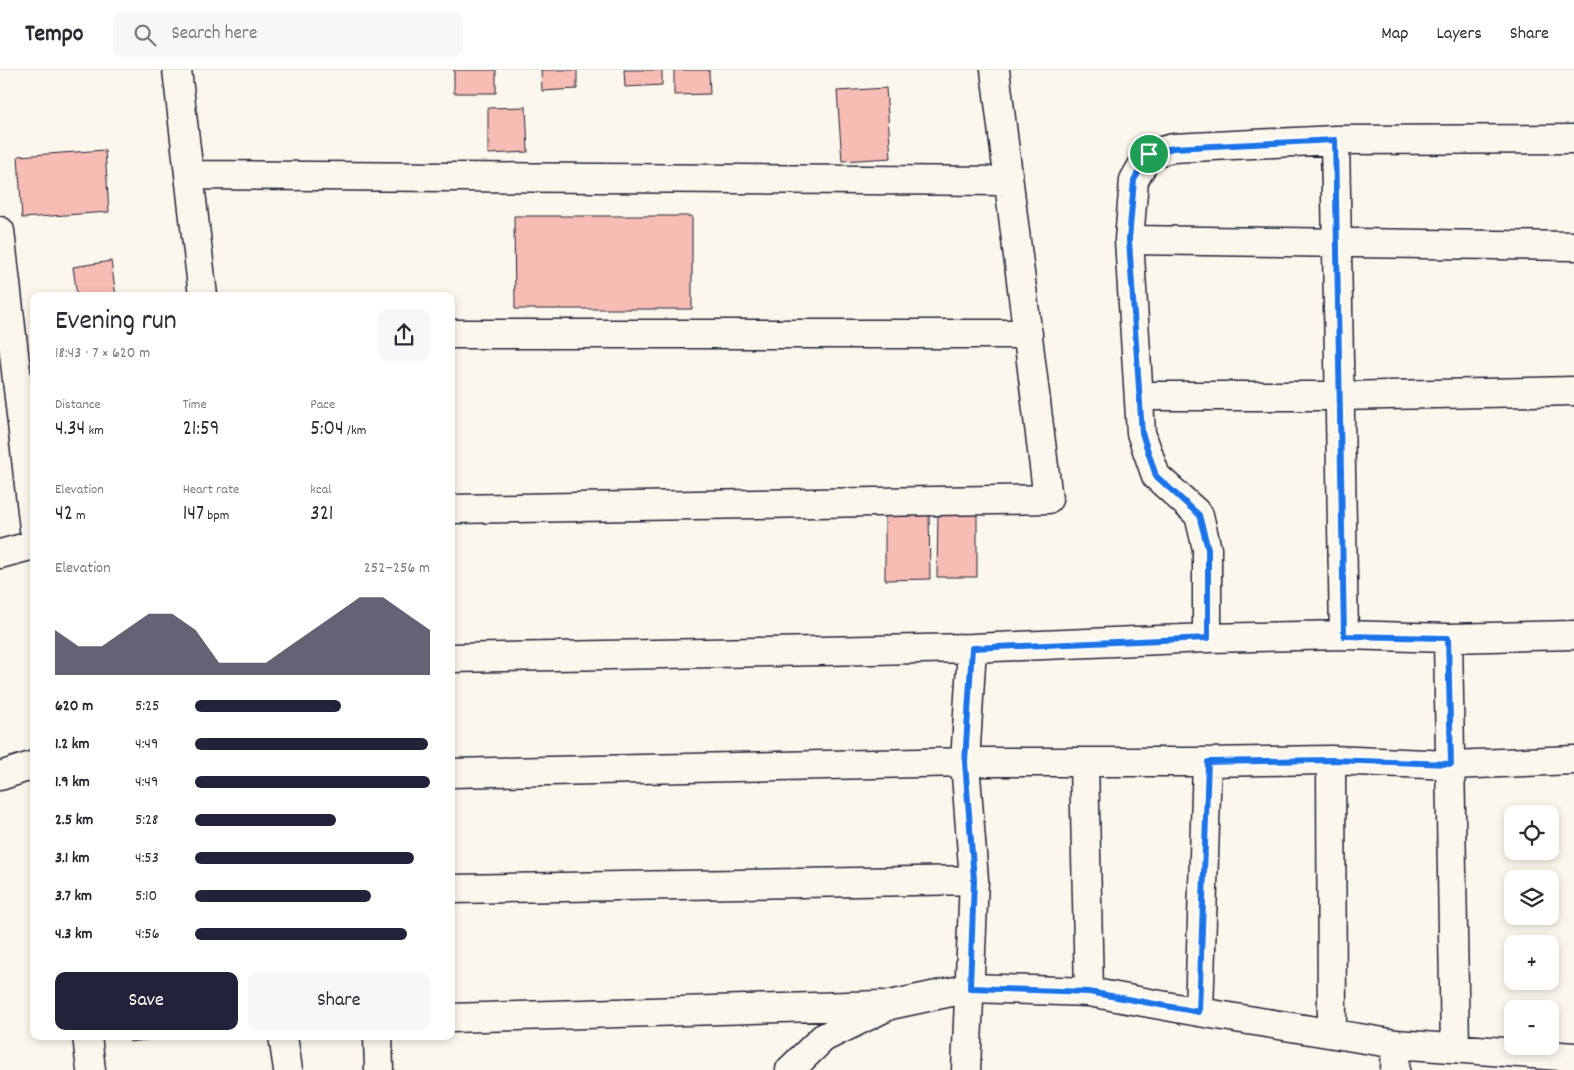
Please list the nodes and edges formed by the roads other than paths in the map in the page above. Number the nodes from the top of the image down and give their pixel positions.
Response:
1 (177, 70) edge
2 (995, 70) edge
3 (1574, 139) edge
4 (1335, 140) junction
5 (190, 175) junction
6 (1008, 180) junction
7 (0, 232) edge
8 (1129, 240) junction
9 (1337, 244) junction
10 (1574, 246) edge
11 (203, 292) edge
12 (5, 316) edge
13 (455, 334) edge
14 (1028, 334) junction
15 (1574, 391) edge
16 (1139, 396) junction
17 (1340, 396) junction
18 (30, 500) edge
19 (455, 510) edge
20 (30, 546) edge
21 (0, 554) edge
22 (1574, 635) edge
23 (1344, 636) junction
24 (1208, 638) junction
25 (1448, 638) junction
26 (972, 648) junction
27 (455, 658) edge
28 (1331, 760) junction
29 (1574, 760) edge
30 (965, 762) junction
31 (1084, 762) junction
32 (1208, 762) junction
33 (1451, 764) junction
34 (30, 766) edge
35 (455, 773) edge
36 (0, 776) edge
37 (974, 880) junction
38 (455, 889) edge
39 (970, 988) junction
40 (1089, 992) junction
41 (890, 1005) junction
42 (1199, 1012) junction
43 (455, 1018) edge
44 (1332, 1033) junction
45 (87, 1040) edge
46 (284, 1040) edge
47 (378, 1040) edge
48 (1455, 1048) junction
49 (1395, 1057) edge
50 (1574, 1057) edge
51 (91, 1070) edge
52 (288, 1070) edge
53 (379, 1070) edge
54 (790, 1070) edge
55 (966, 1070) edge

1 - 5 street
2 - 6 street
3 - 4 street
4 - 8 street
4 - 9 street
5 - 6 street
5 - 11 street
6 - 14 street
7 - 12 street
8 - 9 street
8 - 16 street
9 - 10 street
9 - 17 street
12 - 18 street
13 - 14 street
14 - 19 street
15 - 17 street
16 - 17 street
16 - 24 street
17 - 23 street
20 - 21 street
22 - 25 street
23 - 24 street
23 - 25 street
24 - 26 street
25 - 33 street
26 - 27 street
26 - 30 street
28 - 32 street
28 - 33 street
28 - 44 street
29 - 33 street
30 - 31 street
30 - 35 street
30 - 37 street
31 - 32 street
31 - 40 street
32 - 42 street
33 - 48 street
34 - 36 street
37 - 38 street
37 - 39 street
39 - 40 street
39 - 41 street
39 - 55 street
40 - 42 street
41 - 43 street
41 - 54 street
42 - 44 street
44 - 49 street
45 - 51 street
46 - 52 street
47 - 53 street
48 - 49 street
48 - 50 street

